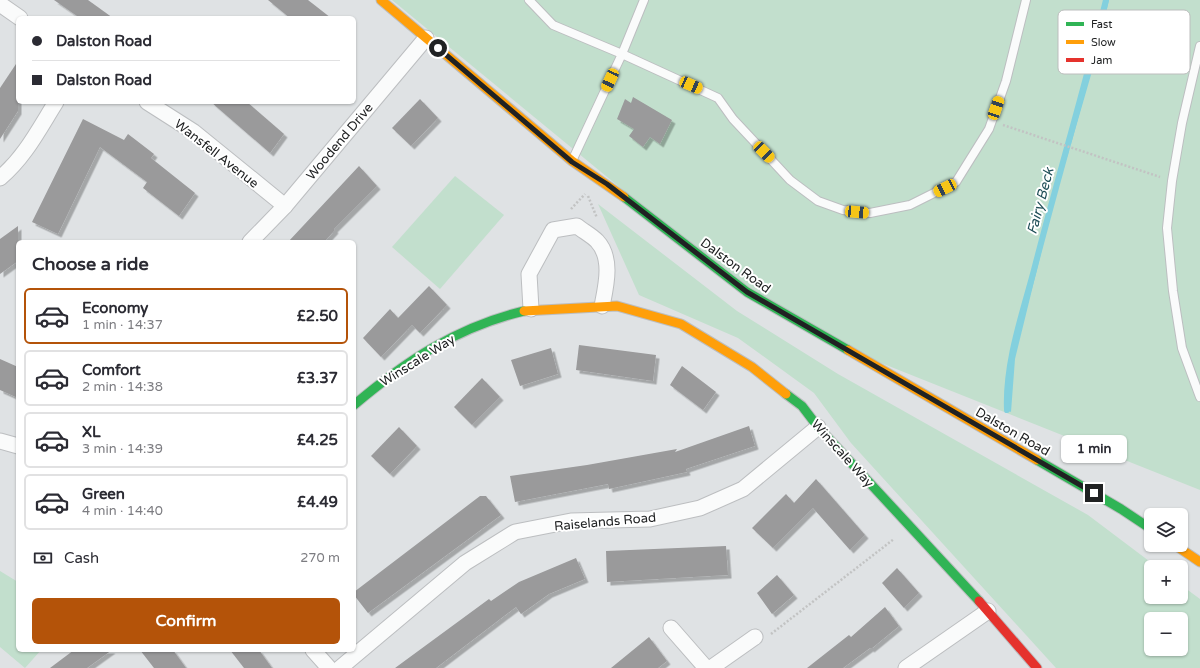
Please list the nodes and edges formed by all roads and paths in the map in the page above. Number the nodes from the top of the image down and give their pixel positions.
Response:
1 (380, 0) edge
2 (529, 0) edge
3 (644, 0) edge
4 (1026, 0) edge
5 (0, 4) edge
6 (17, 16) edge
7 (426, 38) junction
8 (1200, 46) edge
9 (622, 54) junction
10 (55, 104) edge
11 (150, 104) edge
12 (992, 121) junction
13 (572, 162) junction
14 (0, 178) edge
15 (1172, 181) junction
16 (285, 206) junction
17 (252, 240) edge
18 (602, 306) junction
19 (531, 308) junction
20 (1200, 397) edge
21 (356, 403) edge
22 (818, 427) junction
23 (0, 441) edge
24 (16, 445) edge
25 (1144, 524) edge
26 (910, 527) junction
27 (1185, 552) edge
28 (1200, 562) edge
29 (988, 611) junction
30 (671, 628) dead end
31 (755, 637) joint
32 (315, 652) edge
33 (329, 668) edge
34 (340, 668) edge
35 (706, 668) edge
36 (711, 668) edge
37 (906, 668) edge
38 (1037, 668) edge

1 - 7 main road, Dalston Road
2 - 9 lane
3 - 9 lane
4 - 12 lane
5 - 6 street
7 - 13 main road, Dalston Road
7 - 16 street, Woodend Drive
8 - 15 lane
9 - 12 lane
9 - 13 lane
10 - 14 street
11 - 16 street, Wansfell Avenue
12 - 15 path
13 - 25 main road, Dalston Road
15 - 20 lane
16 - 17 street, Woodend Drive
18 - 19 main road, Winscale Way
18 - 19 street
18 - 22 main road, Winscale Way
19 - 21 main road, Winscale Way
22 - 26 main road, Winscale Way
22 - 34 street, Raiselands Road
23 - 24 street
26 - 29 main road, Winscale Way
26 - 31 path
27 - 28 main road
29 - 37 street
29 - 38 main road, Winscale Way
30 - 35 street
31 - 36 street
32 - 33 street

